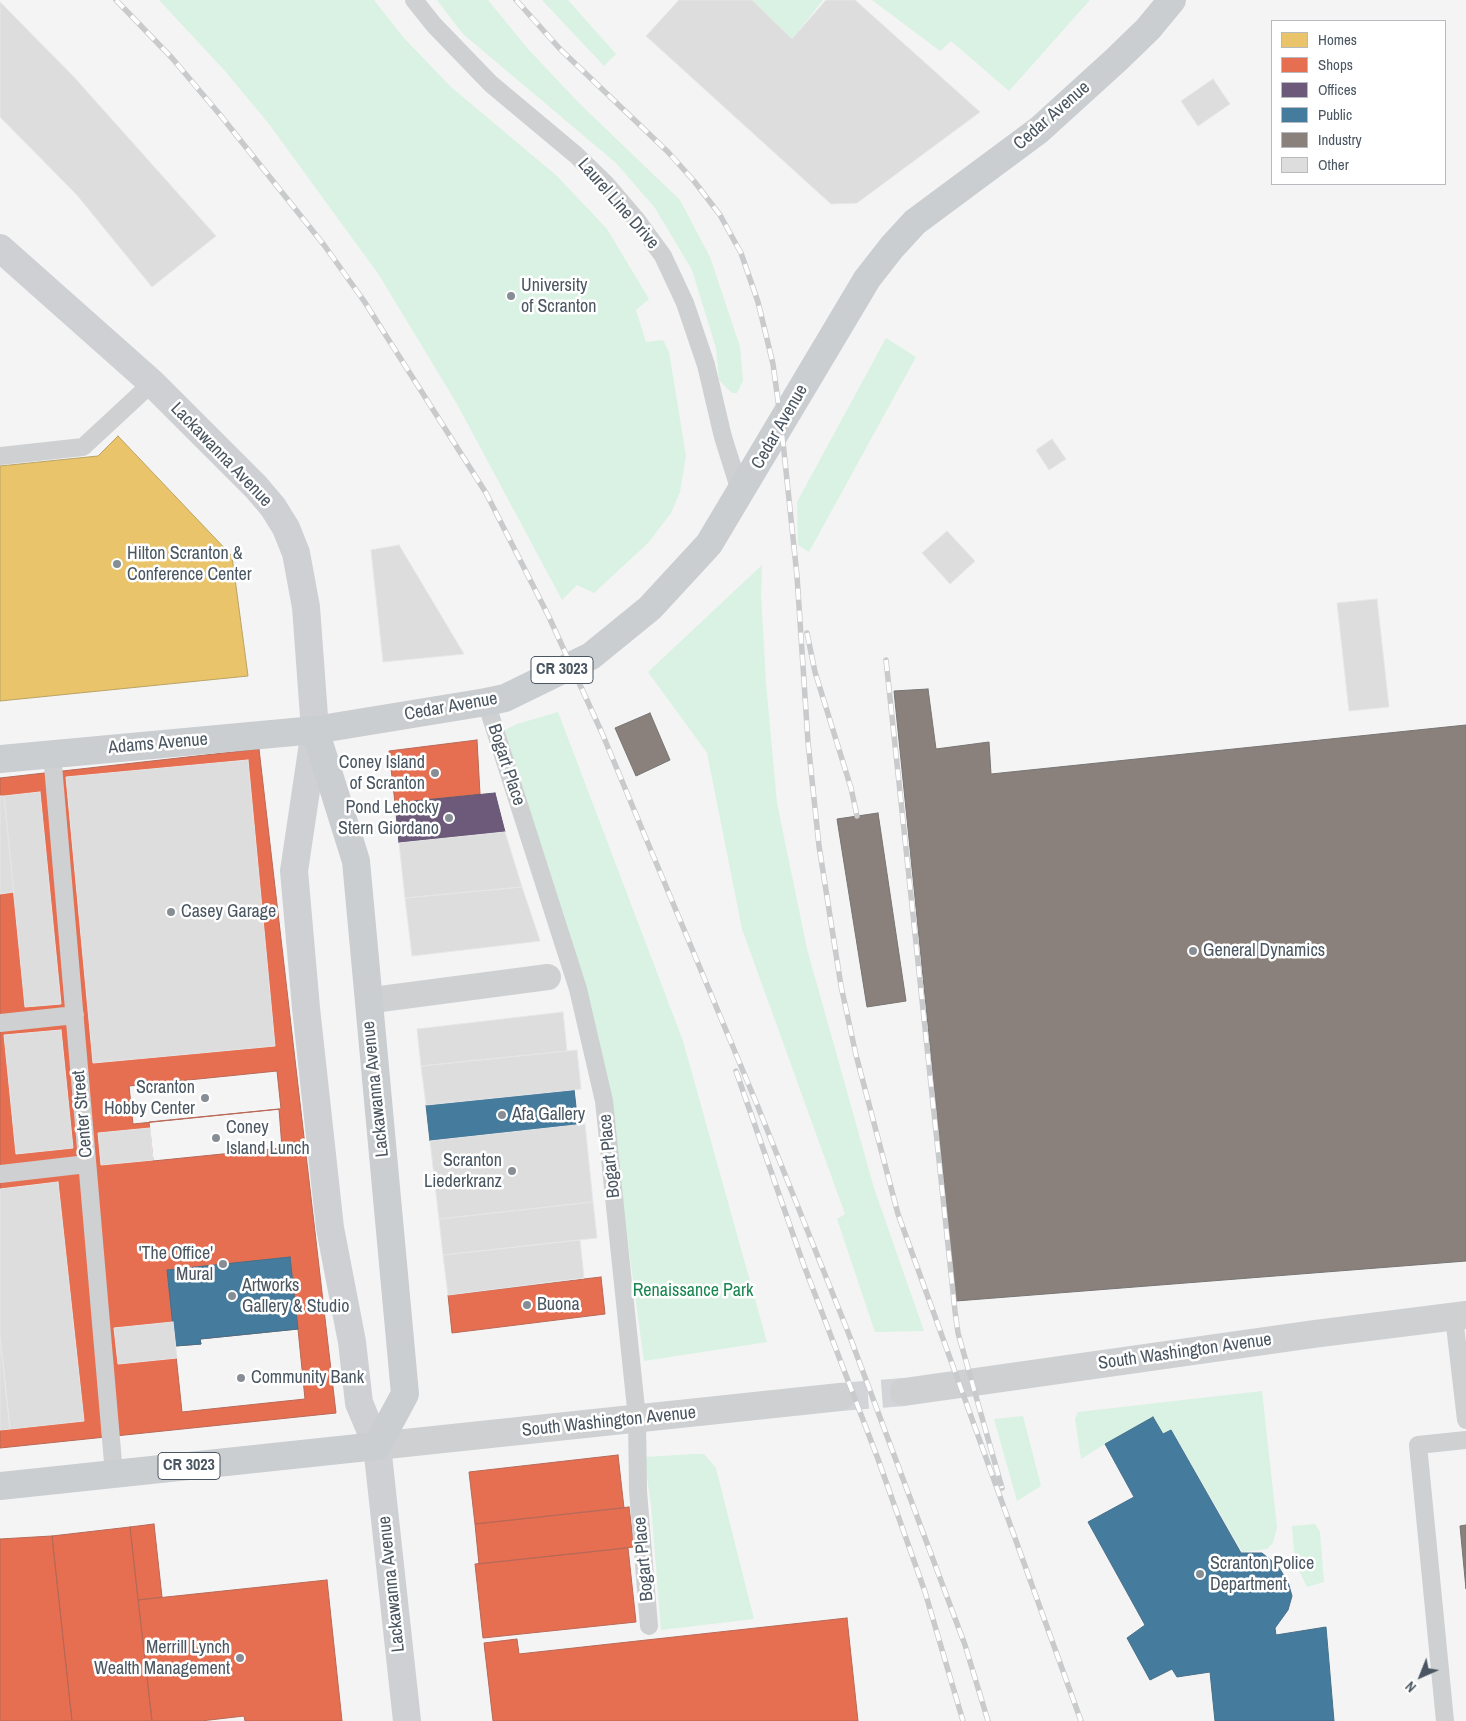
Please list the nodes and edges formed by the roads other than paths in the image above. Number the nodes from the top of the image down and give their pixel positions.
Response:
1 (414, 0) edge
2 (1172, 0) edge
3 (0, 248) edge
4 (152, 383) junction
5 (0, 456) edge
6 (741, 494) junction
7 (486, 702) junction
8 (315, 730) junction
9 (52, 754) junction
10 (0, 759) edge
11 (548, 977) dead end
12 (373, 1000) dead end
13 (75, 1015) junction
14 (0, 1023) edge
15 (87, 1164) junction
16 (0, 1174) edge
17 (1460, 1316) edge
18 (904, 1392) tunnel mouth
19 (840, 1397) tunnel mouth
20 (637, 1418) junction
21 (1466, 1420) edge
22 (1466, 1440) edge
23 (377, 1446) junction
24 (114, 1474) junction
25 (0, 1486) edge
26 (649, 1626) dead end
27 (407, 1721) edge
28 (1445, 1721) edge

1 - 6 lane, Laurel Line Drive
2 - 6 main road, Cedar Avenue
3 - 4 main road, Lackawanna Avenue
4 - 5 lane
4 - 8 main road, Lackawanna Avenue
6 - 7 main road, Cedar Avenue / CR 3023
7 - 8 main road, Cedar Avenue / CR 3023
7 - 20 lane, Bogart Place
8 - 9 main road, Adams Avenue
8 - 23 main road, Lackawanna Avenue
8 - 23 main road, Lackawanna Avenue
9 - 10 main road, Adams Avenue
9 - 13 lane, Center Street
11 - 12 street
13 - 14 lane
13 - 15 lane, Center Street
15 - 16 lane
15 - 24 lane, Center Street
17 - 18 street, South Washington Avenue
17 - 21 lane
19 - 20 street, South Washington Avenue
20 - 23 street, South Washington Avenue
20 - 26 lane, Bogart Place
22 - 28 lane
23 - 24 main road, CR 3023
23 - 27 main road, Lackawanna Avenue
24 - 25 main road, CR 3023

